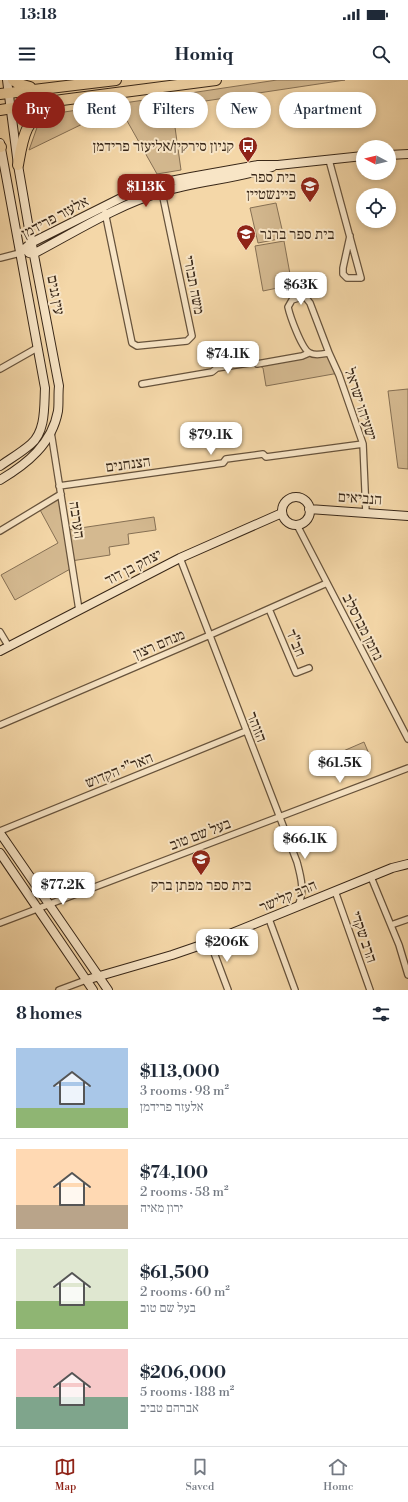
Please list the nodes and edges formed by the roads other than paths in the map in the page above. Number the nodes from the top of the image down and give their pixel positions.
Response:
1 (7, 80) edge
2 (12, 80) edge
3 (116, 80) edge
4 (216, 80) edge
5 (44, 89) junction
6 (4, 93) edge
7 (65, 100) edge
8 (5, 109) edge
9 (27, 128) edge
10 (0, 145) edge
11 (408, 150) edge
12 (396, 153) edge
13 (396, 154) edge
14 (408, 154) edge
15 (356, 157) edge
16 (329, 160) junction
17 (18, 165) junction
18 (161, 187) junction
19 (104, 212) junction
20 (28, 229) junction
21 (50, 234) junction
22 (350, 236) junction
23 (31, 243) junction
24 (20, 253) junction
25 (33, 254) junction
26 (0, 258) edge
27 (37, 348) junction
28 (309, 353) junction
29 (329, 353) junction
30 (0, 369) edge
31 (142, 384) dead end
32 (51, 432) junction
33 (363, 444) junction
34 (0, 466) edge
35 (0, 480) edge
36 (59, 486) junction
37 (61, 494) junction
38 (309, 508) junction
39 (282, 513) junction
40 (366, 513) junction
41 (408, 516) edge
42 (297, 525) junction
43 (0, 531) edge
44 (180, 558) junction
45 (327, 583) junction
46 (269, 609) junction
47 (79, 610) junction
48 (0, 632) edge
49 (210, 635) junction
50 (9, 647) junction
51 (0, 651) edge
52 (309, 668) dead end
53 (0, 725) edge
54 (246, 731) junction
55 (408, 739) edge
56 (408, 768) edge
57 (278, 816) junction
58 (0, 832) edge
59 (0, 853) edge
60 (408, 864) edge
61 (371, 877) junction
62 (335, 891) junction
63 (49, 904) junction
64 (298, 906) junction
65 (37, 908) junction
66 (269, 919) junction
67 (408, 919) edge
68 (0, 923) edge
69 (390, 925) junction
70 (210, 942) junction
71 (99, 976) junction
72 (408, 976) edge
73 (86, 980) junction
74 (59, 990) edge
75 (93, 990) edge
76 (108, 990) edge
77 (228, 990) edge
78 (295, 990) edge
79 (370, 990) edge

1 - 6 street, עין גנים
2 - 5 highway
3 - 5 highway
4 - 7 highway
5 - 6 highway
6 - 8 street, עין גנים
8 - 17 street, עין גנים
9 - 17 highway
10 - 24 street, עין גנים
11 - 12 street
13 - 14 street
15 - 16 street, אלעזר פרידמן
16 - 18 street, אלעזר פרידמן
16 - 22 street
17 - 20 street, עין גנים
18 - 19 street, אלעזר פרידמן
18 - 19 street, משה תבורי
19 - 21 street, אלעזר פרידמן
19 - 25 street, אלעזר פרידמן
20 - 21 street
20 - 23 street, עין גנים
21 - 23 street, אלעזר פרידמן
22 - 22 street
23 - 24 street, אלעזר פרידמן
23 - 25 street, עין גנים
24 - 25 street, אלעזר פרידמן
24 - 26 street
24 - 27 street, עין גנים
25 - 32 street, עין גנים
27 - 30 street
27 - 34 street, עין גנים
28 - 29 street
28 - 29 street, ישעיהו ישראל
28 - 31 street
29 - 33 street, ישעיהו ישראל
32 - 35 street, עין גנים
32 - 36 street, הערבה
33 - 36 street, הצנחנים
33 - 40 street, ישעיהו ישראל
36 - 37 street, הערבה
37 - 43 street
37 - 47 street, הערבה
38 - 39 street
38 - 40 street, הנביאים
38 - 42 street
39 - 42 street
39 - 44 street, יצחק בן דוד
40 - 41 street, הנביאים
42 - 45 street, נחמן מברסלב
44 - 47 street, יצחק בן דוד
44 - 49 street, הזוהר
45 - 46 street, מנחם רצון
45 - 55 street, נחמן מברסלב
46 - 49 street, מנחם רצון
46 - 52 street, חב"ד
47 - 50 street, יצחק בן דוד
48 - 50 street
49 - 53 street, מנחם רצון
49 - 54 street, הזוהר
50 - 51 street, יצחק בן דוד
54 - 57 street, הזוהר
54 - 58 street, האר"י הקדוש
56 - 57 street, בעל שם טוב
57 - 63 street, בעל שם טוב
57 - 64 street, הזוהר
58 - 63 street
59 - 65 street
60 - 61 street, הרב קלישר
61 - 62 street, הרב קלישר
61 - 69 street
62 - 64 street, הרב קלישר
62 - 79 street, הרב שקדי
63 - 65 street, בעל שם טוב
63 - 71 street
64 - 66 street, הרב קלישר
65 - 68 street, בעל שם טוב
65 - 73 street
66 - 70 street, הרב קלישר
66 - 78 street
67 - 69 street
69 - 72 street
70 - 71 street, הרב קלישר
70 - 77 street
71 - 73 street, הרב קלישר
71 - 76 street
73 - 74 street
73 - 75 street

